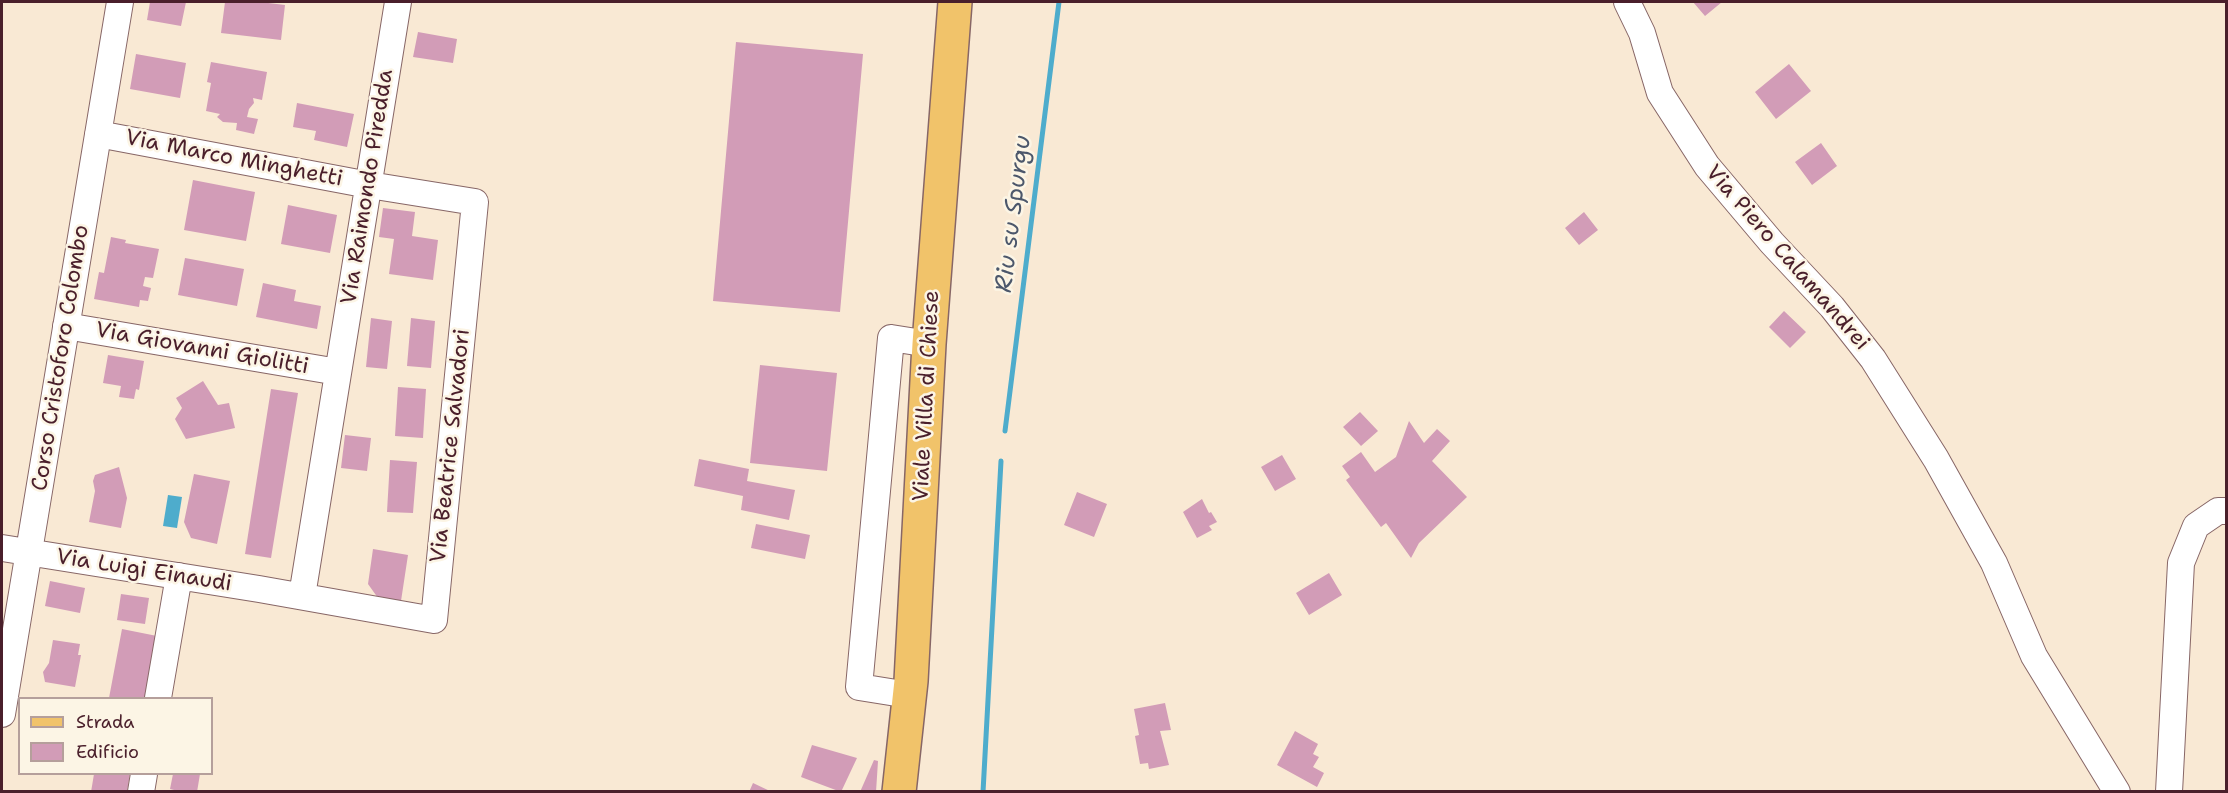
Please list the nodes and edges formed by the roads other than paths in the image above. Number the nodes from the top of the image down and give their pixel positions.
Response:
1 (120, 2) edge
2 (398, 2) edge
3 (955, 2) edge
4 (1627, 2) edge
5 (98, 134) junction
6 (369, 185) junction
7 (66, 326) junction
8 (929, 344) junction
9 (338, 372) junction
10 (2226, 511) edge
11 (2, 548) edge
12 (28, 553) junction
13 (180, 576) junction
14 (259, 589) joint
15 (302, 597) junction
16 (909, 695) junction
17 (158, 697) edge
18 (2, 714) edge
19 (144, 775) edge
20 (141, 792) edge
21 (899, 792) edge
22 (2117, 792) edge
23 (2169, 792) edge

1 - 5 street, Corso Cristoforo Colombo
2 - 6 street, Via Raimondo Piredda
3 - 8 main road, Viale Villa di Chiese
4 - 22 street, Via Piero Calamandrei
5 - 6 street, Via Marco Minghetti
5 - 7 street, Corso Cristoforo Colombo
6 - 9 street, Via Raimondo Piredda
6 - 15 street, Via Beatrice Salvadori
7 - 9 street, Via Giovanni Giolitti
7 - 12 street, Corso Cristoforo Colombo
8 - 16 main road, Viale Villa di Chiese
8 - 16 street
9 - 15 street, Via Raimondo Piredda
10 - 23 street
11 - 12 street, Via Luigi Einaudi
12 - 13 street, Via Luigi Einaudi
12 - 18 street, Corso Cristoforo Colombo
13 - 14 street, Via Luigi Einaudi
13 - 17 street
14 - 15 street, Via Beatrice Salvadori
16 - 21 main road, Viale Villa di Chiese
19 - 20 street

